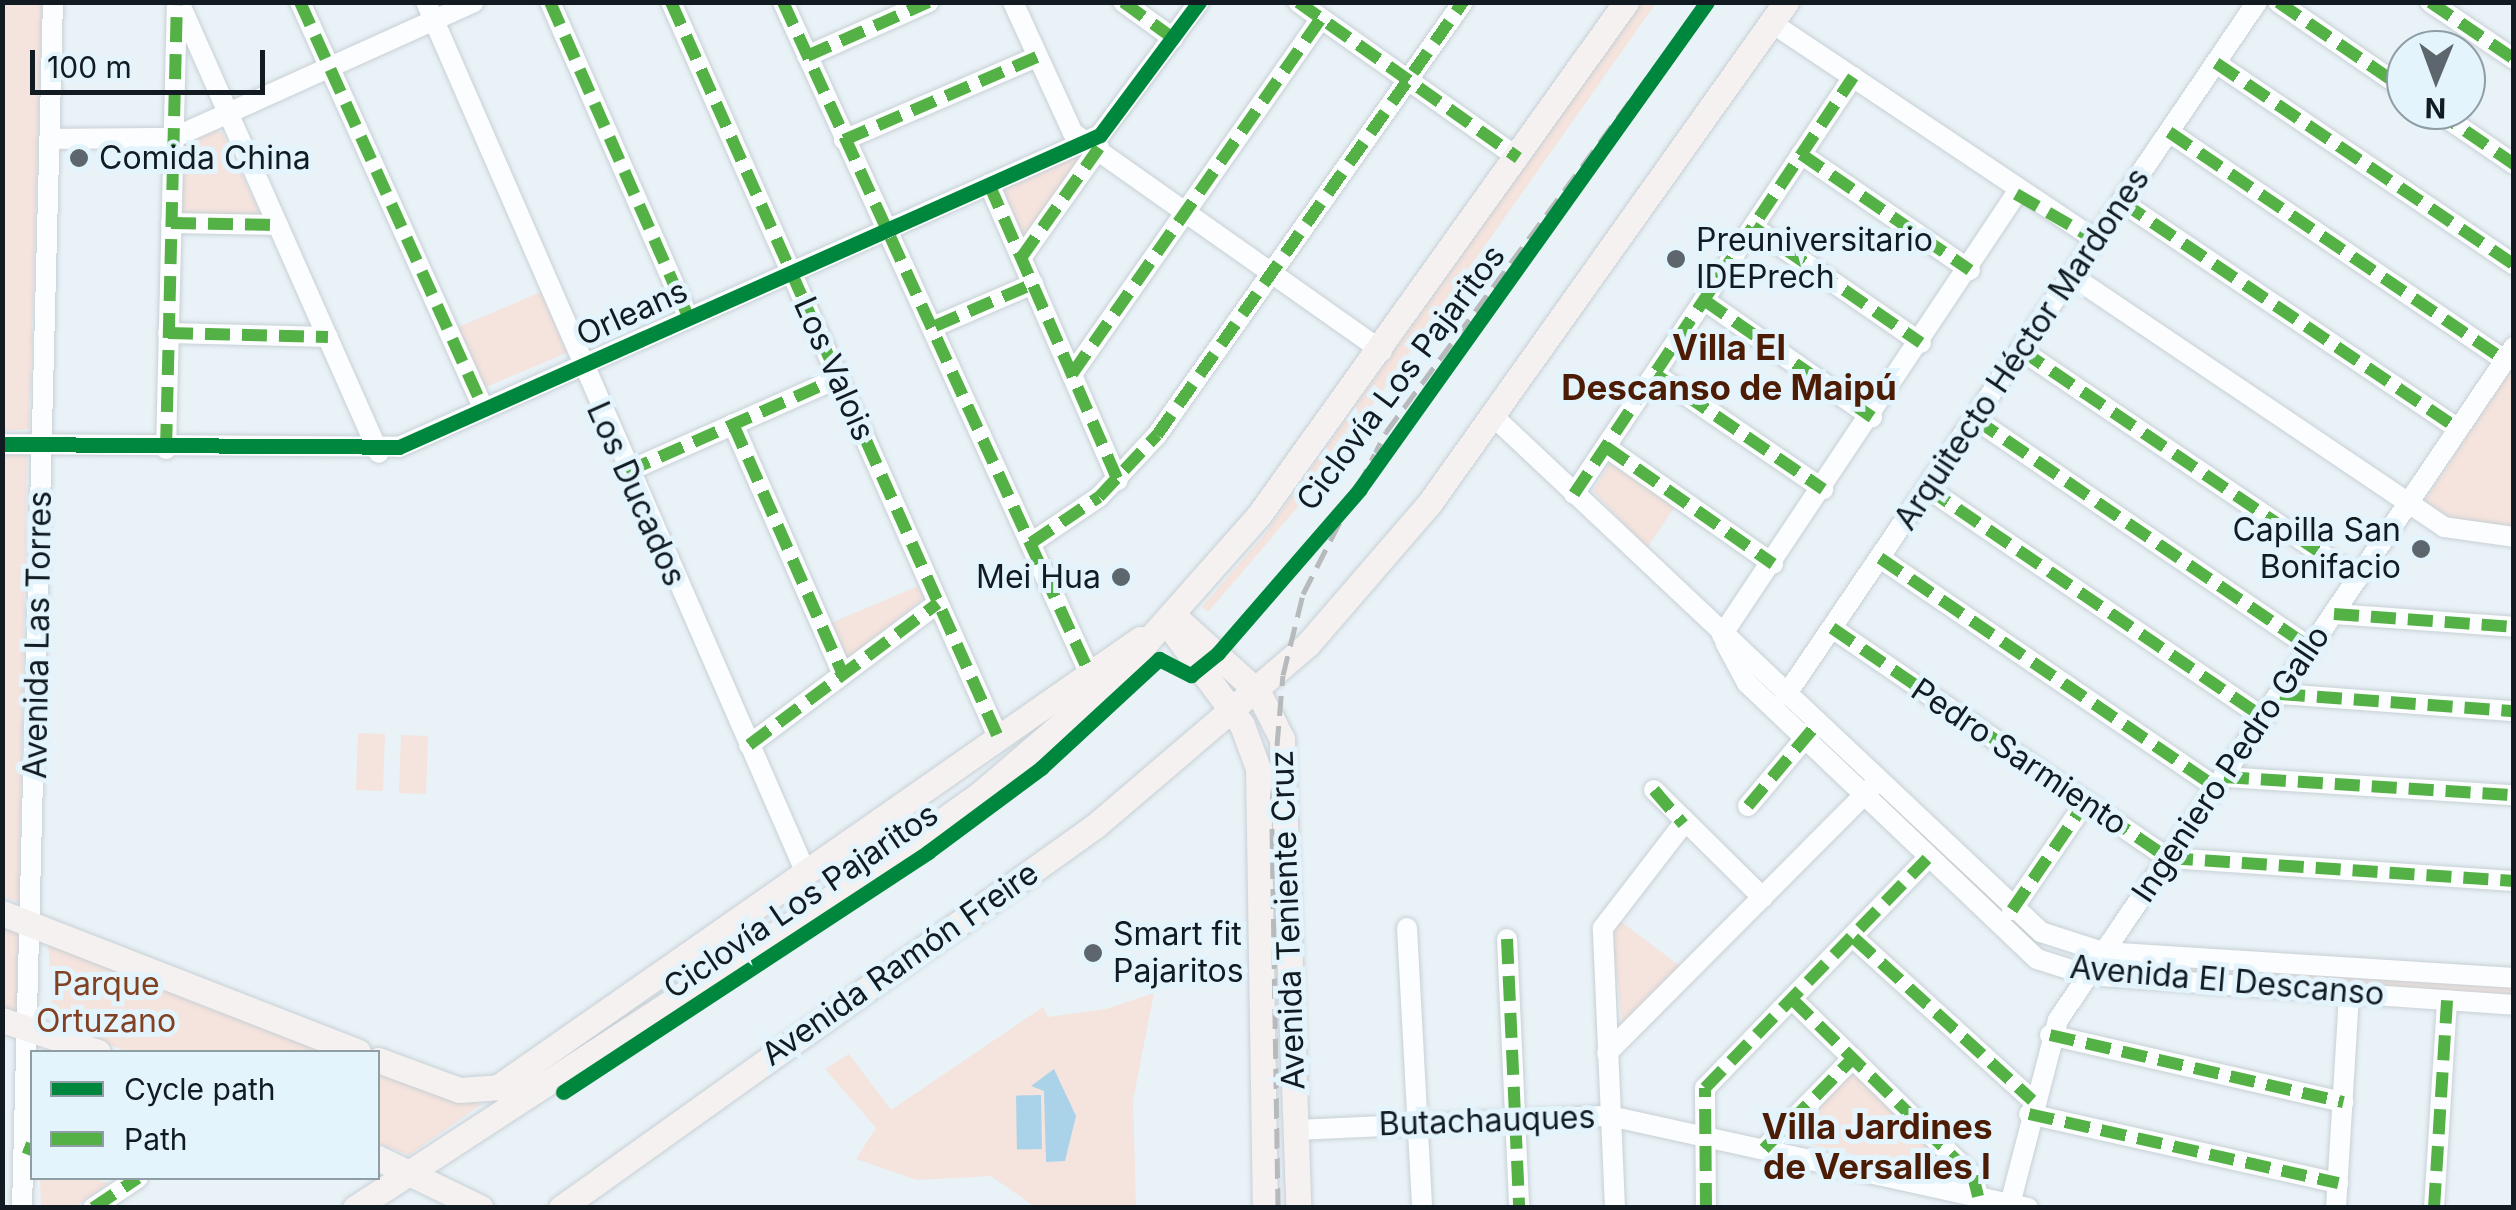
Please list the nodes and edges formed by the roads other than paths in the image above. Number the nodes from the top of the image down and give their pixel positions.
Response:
1 (53, 2) edge
2 (178, 2) edge
3 (300, 2) edge
4 (474, 2) edge
5 (550, 2) edge
6 (672, 2) edge
7 (783, 2) edge
8 (929, 2) edge
9 (1013, 2) edge
10 (1122, 2) edge
11 (1198, 2) edge
12 (1298, 2) edge
13 (1463, 2) edge
14 (1626, 2) edge
15 (2257, 2) edge
16 (2278, 2) edge
17 (2430, 2) edge
18 (430, 11) edge
19 (1779, 13) edge
20 (1322, 19) junction
21 (1173, 38) junction
22 (807, 56) junction
23 (1037, 57) junction
24 (2514, 59) edge
25 (2216, 63) junction
26 (328, 67) junction
27 (2386, 76) edge
28 (1853, 77) junction
29 (1408, 80) junction
30 (228, 112) junction
31 (2464, 130) edge
32 (2169, 132) junction
33 (174, 138) junction
34 (50, 140) junction
35 (844, 140) junction
36 (1092, 144) junction
37 (1801, 154) junction
38 (1518, 158) junction
39 (2514, 164) edge
40 (988, 184) junction
41 (2016, 194) junction
42 (2122, 202) junction
43 (1186, 210) junction
44 (171, 222) junction
45 (278, 225) junction
46 (1753, 226) junction
47 (888, 229) junction
48 (2096, 240) junction
49 (1021, 258) junction
50 (2514, 264) edge
51 (1970, 270) junction
52 (1271, 271) junction
53 (790, 272) junction
54 (2072, 276) junction
55 (1032, 284) junction
56 (1704, 300) junction
57 (688, 318) junction
58 (935, 326) junction
59 (168, 334) junction
60 (328, 337) junction
61 (1921, 343) junction
62 (2021, 350) junction
63 (1382, 351) junction
64 (2509, 354) edge
65 (580, 366) junction
66 (1072, 374) junction
67 (1655, 374) junction
68 (838, 378) junction
69 (484, 409) junction
70 (1493, 416) junction
71 (1872, 417) junction
72 (1974, 419) junction
73 (733, 424) junction
74 (2458, 429) junction
75 (2, 444) edge
76 (41, 445) junction
77 (1606, 447) junction
78 (166, 449) junction
79 (379, 453) junction
80 (626, 472) junction
81 (1118, 480) junction
82 (1927, 488) junction
83 (1823, 489) junction
84 (1574, 494) junction
85 (2407, 505) junction
86 (2514, 538) edge
87 (1032, 543) junction
88 (1880, 558) junction
89 (1773, 564) junction
90 (2358, 578) junction
91 (938, 603) junction
92 (2334, 614) junction
93 (1169, 620) junction
94 (2514, 627) edge
95 (1832, 628) junction
96 (1722, 636) junction
97 (2311, 648) junction
98 (1088, 670) junction
99 (842, 674) junction
100 (1258, 692) junction
101 (2280, 694) junction
102 (1786, 695) junction
103 (2514, 711) edge
104 (1235, 714) junction
105 (2264, 718) junction
106 (1811, 732) junction
107 (996, 735) junction
108 (748, 745) junction
109 (2220, 783) junction
110 (1870, 789) junction
111 (1654, 790) dead end
112 (2514, 795) edge
113 (2086, 803) junction
114 (1748, 806) dead end
115 (1683, 824) junction
116 (2168, 858) junction
117 (1927, 859) junction
118 (806, 873) junction
119 (2514, 881) edge
120 (1763, 898) junction
121 (2012, 910) junction
122 (2, 913) edge
123 (1407, 928) dead end
124 (33, 933) junction
125 (1854, 938) junction
126 (1507, 939) dead end
127 (2104, 952) junction
128 (2087, 975) junction
129 (2514, 978) edge
130 (2349, 993) junction
131 (1792, 999) junction
132 (2447, 1000) junction
133 (2514, 1004) edge
134 (2, 1020) edge
135 (30, 1030) junction
136 (2050, 1035) junction
137 (92, 1050) edge
138 (353, 1050) edge
139 (1607, 1054) junction
140 (1853, 1058) junction
141 (380, 1061) edge
142 (2343, 1102) junction
143 (2030, 1107) junction
144 (1610, 1116) junction
145 (1514, 1118) junction
146 (1418, 1123) junction
147 (1296, 1130) junction
148 (1702, 1135) junction
149 (28, 1149) edge
150 (1764, 1149) junction
151 (380, 1159) edge
152 (406, 1174) junction
153 (127, 1180) edge
154 (2338, 1182) junction
155 (2, 1188) edge
156 (1978, 1196) junction
157 (566, 1206) edge
158 (2015, 1206) edge
159 (22, 1207) edge
160 (92, 1208) edge
161 (355, 1208) edge
162 (480, 1208) edge
163 (1265, 1208) edge
164 (1298, 1208) edge
165 (1422, 1208) edge
166 (1519, 1208) edge
167 (1615, 1208) edge
168 (1706, 1208) edge
169 (2336, 1208) edge
170 (2434, 1208) edge

1 - 34 street, Avenida Las Torres
2 - 30 street
2 - 33 street
3 - 26 street
4 - 18 street
5 - 57 street
6 - 53 street, Los Valois
7 - 22 street
8 - 22 street
9 - 23 street
10 - 21 street
11 - 21 street, Orleans
12 - 20 street
13 - 29 street
14 - 38 main road
15 - 25 street, Arquitecto Héctor Mardones
16 - 27 street
17 - 24 street
18 - 26 street
18 - 65 street, Los Ducados
19 - 28 street
19 - 70 main road, Avenida Ramón Freire
20 - 29 street
20 - 43 street
21 - 36 street, Orleans
22 - 35 street
23 - 35 street
23 - 36 street
25 - 32 street, Arquitecto Héctor Mardones
25 - 50 street
26 - 30 street
26 - 69 street
28 - 37 street
28 - 41 street
29 - 38 street
29 - 52 street
30 - 33 street
30 - 45 street
31 - 39 street
32 - 42 street, Arquitecto Héctor Mardones
32 - 64 street
33 - 34 street
33 - 44 street
34 - 76 street, Avenida Las Torres
35 - 47 street
36 - 40 street, Orleans
36 - 43 street
36 - 49 street
37 - 46 street
37 - 51 street
38 - 63 main road
40 - 47 street, Orleans
40 - 49 street
41 - 48 street
41 - 51 street
42 - 48 street, Arquitecto Héctor Mardones
42 - 74 street
43 - 52 street
43 - 66 street
44 - 45 street
44 - 59 street
45 - 60 street
46 - 56 street
46 - 61 street
47 - 53 street, Orleans
47 - 58 street
48 - 54 street, Arquitecto Héctor Mardones
49 - 55 street
51 - 61 street
52 - 63 street
52 - 81 street
53 - 57 street, Orleans
53 - 68 street, Los Valois
54 - 62 street, Arquitecto Héctor Mardones
54 - 85 street
55 - 58 street
55 - 66 street
56 - 67 street
56 - 71 street
57 - 65 street, Orleans
58 - 87 street
59 - 60 street
59 - 78 street
60 - 79 street
61 - 71 street
62 - 72 street, Arquitecto Héctor Mardones
62 - 90 street
63 - 93 main road
64 - 74 street, Ingeniero Pedro Gallo
65 - 69 street, Orleans
65 - 80 street, Los Ducados
66 - 81 street
67 - 77 street
67 - 83 street
68 - 73 street
68 - 91 street, Los Valois
69 - 79 street, Orleans
70 - 84 street, Avenida El Descanso
70 - 100 main road, Avenida Ramón Freire
71 - 83 street
72 - 82 street, Arquitecto Héctor Mardones
72 - 97 street
73 - 80 street
73 - 99 street
74 - 85 street, Ingeniero Pedro Gallo
75 - 76 street, Orleans
76 - 78 street, Orleans
76 - 124 street, Avenida Las Torres
77 - 84 street
77 - 89 street
78 - 79 street, Orleans
80 - 108 street, Los Ducados
81 - 87 street
82 - 88 street, Arquitecto Héctor Mardones
82 - 105 street
83 - 89 street
84 - 96 street, Avenida El Descanso
85 - 86 street
85 - 90 street, Ingeniero Pedro Gallo
87 - 98 street
88 - 95 street, Arquitecto Héctor Mardones
88 - 109 street
89 - 96 street
90 - 92 street, Ingeniero Pedro Gallo
91 - 99 street
91 - 107 street, Los Valois
92 - 94 street
92 - 97 street, Ingeniero Pedro Gallo
93 - 98 main road
93 - 100 main road, Avenida Teniente Cruz
93 - 104 main road, Avenida Teniente Cruz
93 - 152 main road
95 - 102 street, Arquitecto Héctor Mardones
95 - 113 street, Pedro Sarmiento
96 - 102 street, Avenida El Descanso
96 - 106 street, Avenida El Descanso
97 - 101 street, Ingeniero Pedro Gallo
98 - 107 main road
99 - 108 street
100 - 104 main road, Avenida Ramón Freire
100 - 147 main road, Avenida Teniente Cruz
101 - 103 street
101 - 105 street, Ingeniero Pedro Gallo
102 - 106 street, Avenida El Descanso
104 - 157 main road, Avenida Ramón Freire
104 - 163 main road, Avenida Teniente Cruz
105 - 109 street, Ingeniero Pedro Gallo
106 - 110 street, Avenida El Descanso
106 - 114 street
107 - 118 main road
108 - 118 street, Los Ducados
109 - 112 street
109 - 116 street, Ingeniero Pedro Gallo
110 - 117 street, Avenida El Descanso
110 - 120 street
110 - 121 street, Avenida El Descanso
111 - 115 street
113 - 116 street, Pedro Sarmiento
113 - 121 street
115 - 120 street
115 - 139 street
116 - 119 street
116 - 127 street, Ingeniero Pedro Gallo
117 - 125 street
117 - 128 street, Avenida El Descanso
118 - 141 main road
120 - 139 street
121 - 127 street, Avenida El Descanso
122 - 124 main road
123 - 146 street
124 - 135 street, Avenida Las Torres
124 - 138 main road
125 - 131 street
125 - 143 street
126 - 145 street
127 - 128 street, Ingeniero Pedro Gallo
127 - 129 street, Avenida El Descanso
128 - 130 street, Avenida El Descanso
128 - 136 street, Ingeniero Pedro Gallo
130 - 132 street, Avenida El Descanso
130 - 142 street
131 - 140 street
131 - 148 street
132 - 133 street, Avenida El Descanso
132 - 170 street
134 - 135 main road
135 - 137 main road
135 - 149 street, Avenida Las Torres
136 - 142 street
136 - 143 street, Ingeniero Pedro Gallo
139 - 144 street
140 - 150 street
140 - 156 street
142 - 154 street
143 - 154 street
143 - 158 street, Ingeniero Pedro Gallo
144 - 145 street, Butachauques
144 - 148 street, Butachauques
144 - 167 street
145 - 146 street, Butachauques
145 - 166 street
146 - 147 street, Butachauques
146 - 165 street
147 - 164 main road, Avenida Teniente Cruz
148 - 150 street, Butachauques
148 - 168 street
149 - 159 street, Avenida Las Torres
150 - 156 street, Butachauques
151 - 152 main road
152 - 161 main road
152 - 162 main road
153 - 160 street
154 - 169 street
155 - 159 street
156 - 158 street, Butachauques

